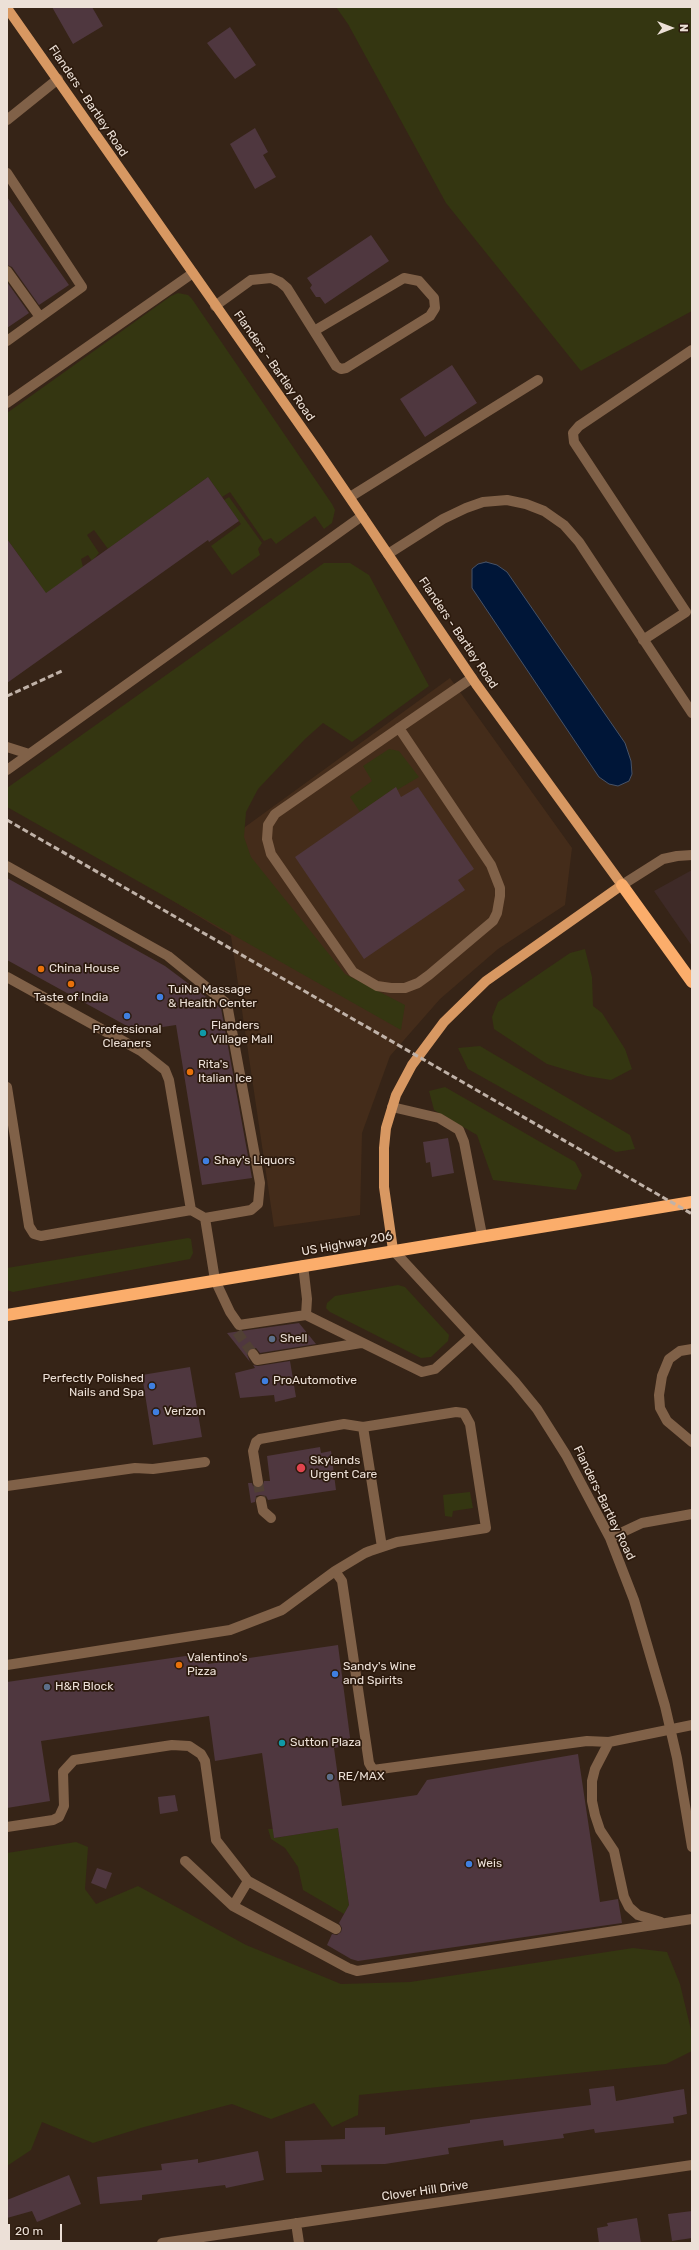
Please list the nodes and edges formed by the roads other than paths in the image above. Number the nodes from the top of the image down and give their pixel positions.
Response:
1 (7, 8) edge
2 (58, 79) junction
3 (7, 120) edge
4 (7, 174) edge
5 (7, 271) edge
6 (192, 273) junction
7 (215, 306) junction
8 (40, 317) junction
9 (314, 331) junction
10 (7, 341) edge
11 (692, 350) edge
12 (538, 380) dead end
13 (7, 403) edge
14 (350, 497) junction
15 (362, 516) junction
16 (388, 554) junction
17 (643, 640) junction
18 (472, 678) junction
19 (692, 713) edge
20 (399, 728) junction
21 (7, 747) edge
22 (29, 754) junction
23 (7, 770) edge
24 (692, 855) edge
25 (7, 866) edge
26 (622, 885) junction
27 (7, 977) edge
28 (692, 982) edge
29 (7, 1087) edge
30 (392, 1107) junction
31 (692, 1202) edge
32 (191, 1210) junction
33 (204, 1218) junction
34 (482, 1235) junction
35 (393, 1250) junction
36 (303, 1265) junction
37 (215, 1280) junction
38 (7, 1315) edge
39 (306, 1315) junction
40 (472, 1336) junction
41 (361, 1343) junction
42 (692, 1349) edge
43 (253, 1354) tunnel mouth
44 (363, 1427) junction
45 (692, 1442) edge
46 (205, 1462) dead end
47 (258, 1482) tunnel mouth
48 (7, 1486) edge
49 (261, 1501) tunnel mouth
50 (692, 1514) edge
51 (271, 1518) dead end
52 (610, 1538) junction
53 (382, 1547) junction
54 (335, 1571) junction
55 (7, 1665) edge
56 (692, 1725) edge
57 (671, 1729) junction
58 (609, 1742) junction
59 (7, 1827) edge
60 (692, 1847) edge
61 (185, 1861) dead end
62 (248, 1881) junction
63 (233, 1906) junction
64 (692, 1919) edge
65 (665, 1923) junction
66 (336, 1929) dead end
67 (692, 2165) edge
68 (296, 2223) junction
69 (162, 2243) edge
70 (299, 2243) edge

1 - 2 main road, Flanders - Bartley Road
2 - 3 street
2 - 6 main road, Flanders - Bartley Road
4 - 8 street
5 - 8 street
6 - 7 main road, Flanders - Bartley Road
6 - 13 street
7 - 9 street
7 - 14 main road, Flanders - Bartley Road
8 - 10 street
9 - 9 street
11 - 17 street
12 - 14 street
14 - 15 main road, Flanders - Bartley Road
15 - 16 main road, Flanders - Bartley Road
15 - 22 street
16 - 17 street
16 - 18 main road, Flanders - Bartley Road
17 - 19 street
18 - 20 street
18 - 26 main road, Flanders - Bartley Road
20 - 20 street
21 - 22 street
22 - 23 street
24 - 26 street
25 - 33 street
26 - 28 highway
26 - 30 main road
27 - 32 street
29 - 32 street
30 - 34 street
30 - 35 main road
31 - 34 highway, US Highway 206
32 - 33 street
33 - 37 street
34 - 35 highway, US Highway 206
35 - 36 highway, US Highway 206
35 - 40 street, Flanders-Bartley Road
36 - 37 highway, US Highway 206
36 - 39 street
37 - 38 highway, US Highway 206
37 - 39 street
39 - 41 street
40 - 41 street
40 - 52 street, Flanders-Bartley Road
41 - 43 street
42 - 45 street
44 - 47 street
44 - 53 street
44 - 53 street
46 - 48 street
49 - 51 street
50 - 52 street
52 - 57 street, Flanders-Bartley Road
53 - 54 street
54 - 55 street
54 - 58 street
56 - 57 street
57 - 58 street
57 - 60 street, Flanders-Bartley Road
58 - 65 street
59 - 62 street
61 - 63 street
62 - 63 street
62 - 66 street
63 - 65 street
64 - 65 street
67 - 68 street, Clover Hill Drive
68 - 69 street, Clover Hill Drive
68 - 70 street

